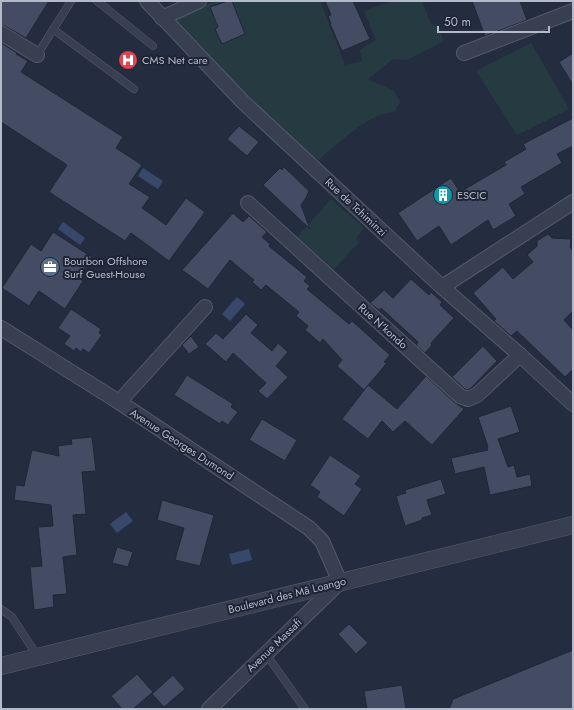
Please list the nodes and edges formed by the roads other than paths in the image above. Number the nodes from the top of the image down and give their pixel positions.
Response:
1 (70, 1) edge
2 (97, 1) edge
3 (147, 1) edge
4 (199, 1) edge
5 (573, 11) edge
6 (162, 18) junction
7 (53, 29) junction
8 (1, 33) edge
9 (153, 46) dead end
10 (464, 53) dead end
11 (37, 55) joint
12 (134, 89) dead end
13 (573, 202) edge
14 (248, 203) dead end
15 (442, 287) junction
16 (205, 307) dead end
17 (1, 328) edge
18 (520, 355) junction
19 (119, 402) junction
20 (573, 404) edge
21 (573, 525) edge
22 (340, 582) junction
23 (1, 609) edge
24 (266, 654) junction
25 (38, 657) junction
26 (1, 666) edge
27 (209, 709) edge
28 (305, 709) edge

1 - 7 lane
2 - 9 lane
3 - 6 street, Rue de Tchiminzi
4 - 6 street
5 - 10 street
6 - 15 street, Rue de Tchiminzi
7 - 11 lane
7 - 12 lane
8 - 11 street
13 - 15 street
14 - 18 street, Rue N'kondo
15 - 18 street, Rue de Tchiminzi
16 - 19 street
17 - 19 street, Avenue Georges Dumond
18 - 20 street, Rue de Tchiminzi
19 - 22 street, Avenue Georges Dumond
21 - 22 street, Boulevard des Mâ Loango
22 - 24 street, Avenue Massafi
22 - 25 street, Boulevard des Mâ Loango
23 - 25 lane
24 - 27 street, Avenue Massafi
24 - 28 lane
25 - 26 street, Boulevard des Mâ Loango

